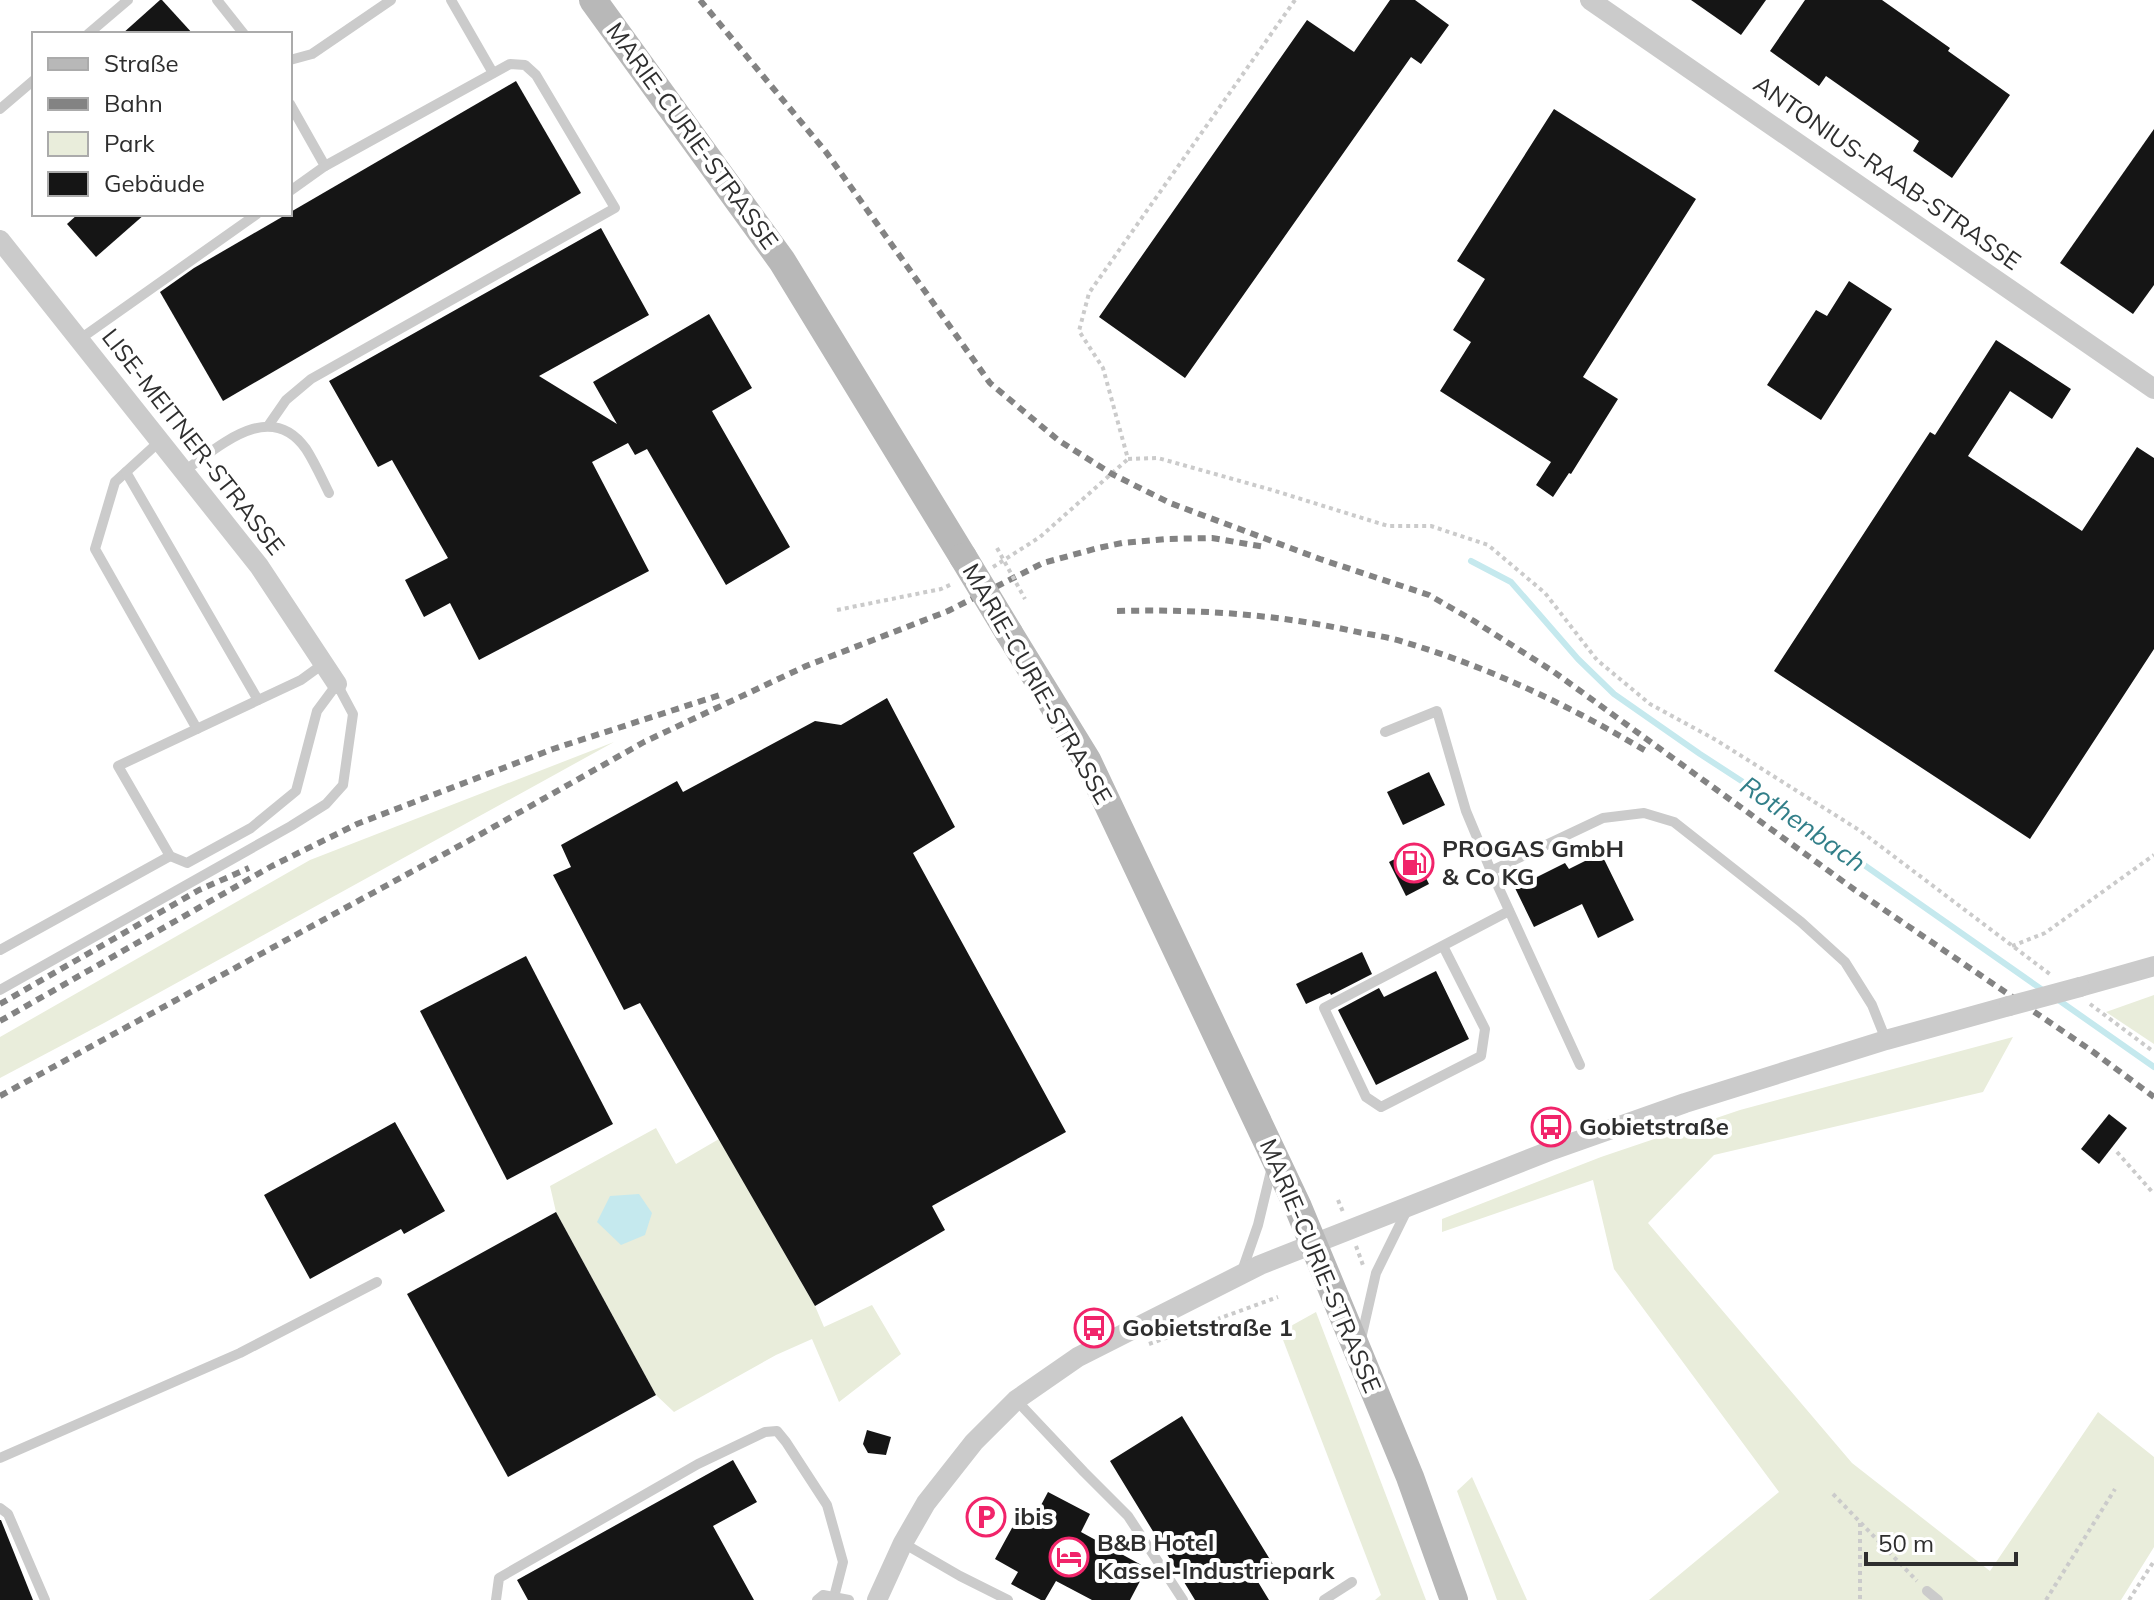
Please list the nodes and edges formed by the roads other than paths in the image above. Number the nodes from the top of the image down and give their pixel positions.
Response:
1 (128, 0) edge
2 (217, 0) edge
3 (391, 0) edge
4 (451, 0) edge
5 (593, 0) edge
6 (1590, 0) edge
7 (90, 32) edge
8 (242, 32) edge
9 (292, 59) edge
10 (493, 73) junction
11 (32, 82) edge
12 (292, 108) edge
13 (0, 109) edge
14 (325, 166) junction
15 (292, 190) edge
16 (254, 216) edge
17 (0, 240) edge
18 (80, 339) junction
19 (2154, 389) edge
20 (268, 426) junction
21 (160, 441) junction
22 (184, 471) junction
23 (126, 472) junction
24 (329, 493) dead end
25 (323, 664) junction
26 (337, 684) junction
27 (258, 700) junction
28 (197, 729) junction
29 (1385, 732) dead end
30 (170, 856) junction
31 (1491, 871) junction
32 (1509, 911) junction
33 (1443, 946) junction
34 (0, 950) edge
35 (2154, 966) edge
36 (0, 990) edge
37 (1886, 1040) junction
38 (1580, 1065) dead end
39 (1274, 1157) junction
40 (1409, 1207) junction
41 (1313, 1245) junction
42 (1241, 1274) junction
43 (377, 1282) dead end
44 (1358, 1352) junction
45 (1016, 1400) junction
46 (0, 1458) edge
47 (0, 1508) edge
48 (903, 1543) junction
49 (1352, 1582) dead end
50 (1927, 1591) road end
51 (834, 1597) junction
52 (45, 1600) edge
53 (496, 1600) edge
54 (817, 1600) edge
55 (849, 1600) edge
56 (877, 1600) edge
57 (1008, 1600) edge
58 (1183, 1600) edge
59 (1324, 1600) edge
60 (1454, 1600) edge
61 (1938, 1600) edge

1 - 7 lane
2 - 8 lane
3 - 9 lane
4 - 10 lane
5 - 39 main road, MARIE-CURIE-STRASSE, bridge
6 - 19 street, ANTONIUS-RAAB-STRASSE
10 - 14 lane
10 - 20 lane
11 - 13 lane
12 - 14 lane
14 - 15 lane
16 - 18 lane
17 - 18 street, LISE-MEITNER-STRASSE
18 - 21 street, LISE-MEITNER-STRASSE
20 - 22 lane
20 - 24 lane
21 - 22 street, LISE-MEITNER-STRASSE
21 - 23 lane
22 - 25 street, LISE-MEITNER-STRASSE
23 - 27 lane
23 - 28 lane
25 - 26 street, LISE-MEITNER-STRASSE
25 - 27 lane
26 - 30 lane
26 - 36 lane
27 - 28 lane
28 - 30 lane
29 - 31 lane
30 - 34 lane
31 - 32 lane
31 - 37 lane
32 - 33 lane
32 - 38 lane
33 - 33 lane
35 - 37 street, bridge
37 - 40 street
39 - 41 main road, MARIE-CURIE-STRASSE
39 - 42 lane
40 - 41 street
40 - 44 lane
41 - 42 street
41 - 44 main road, MARIE-CURIE-STRASSE
42 - 45 street
43 - 46 lane
44 - 60 main road, MARIE-CURIE-STRASSE
45 - 48 street
45 - 58 lane
47 - 52 lane
48 - 56 street
48 - 57 lane
49 - 59 lane
50 - 61 lane
51 - 53 lane
51 - 54 lane
51 - 55 lane

